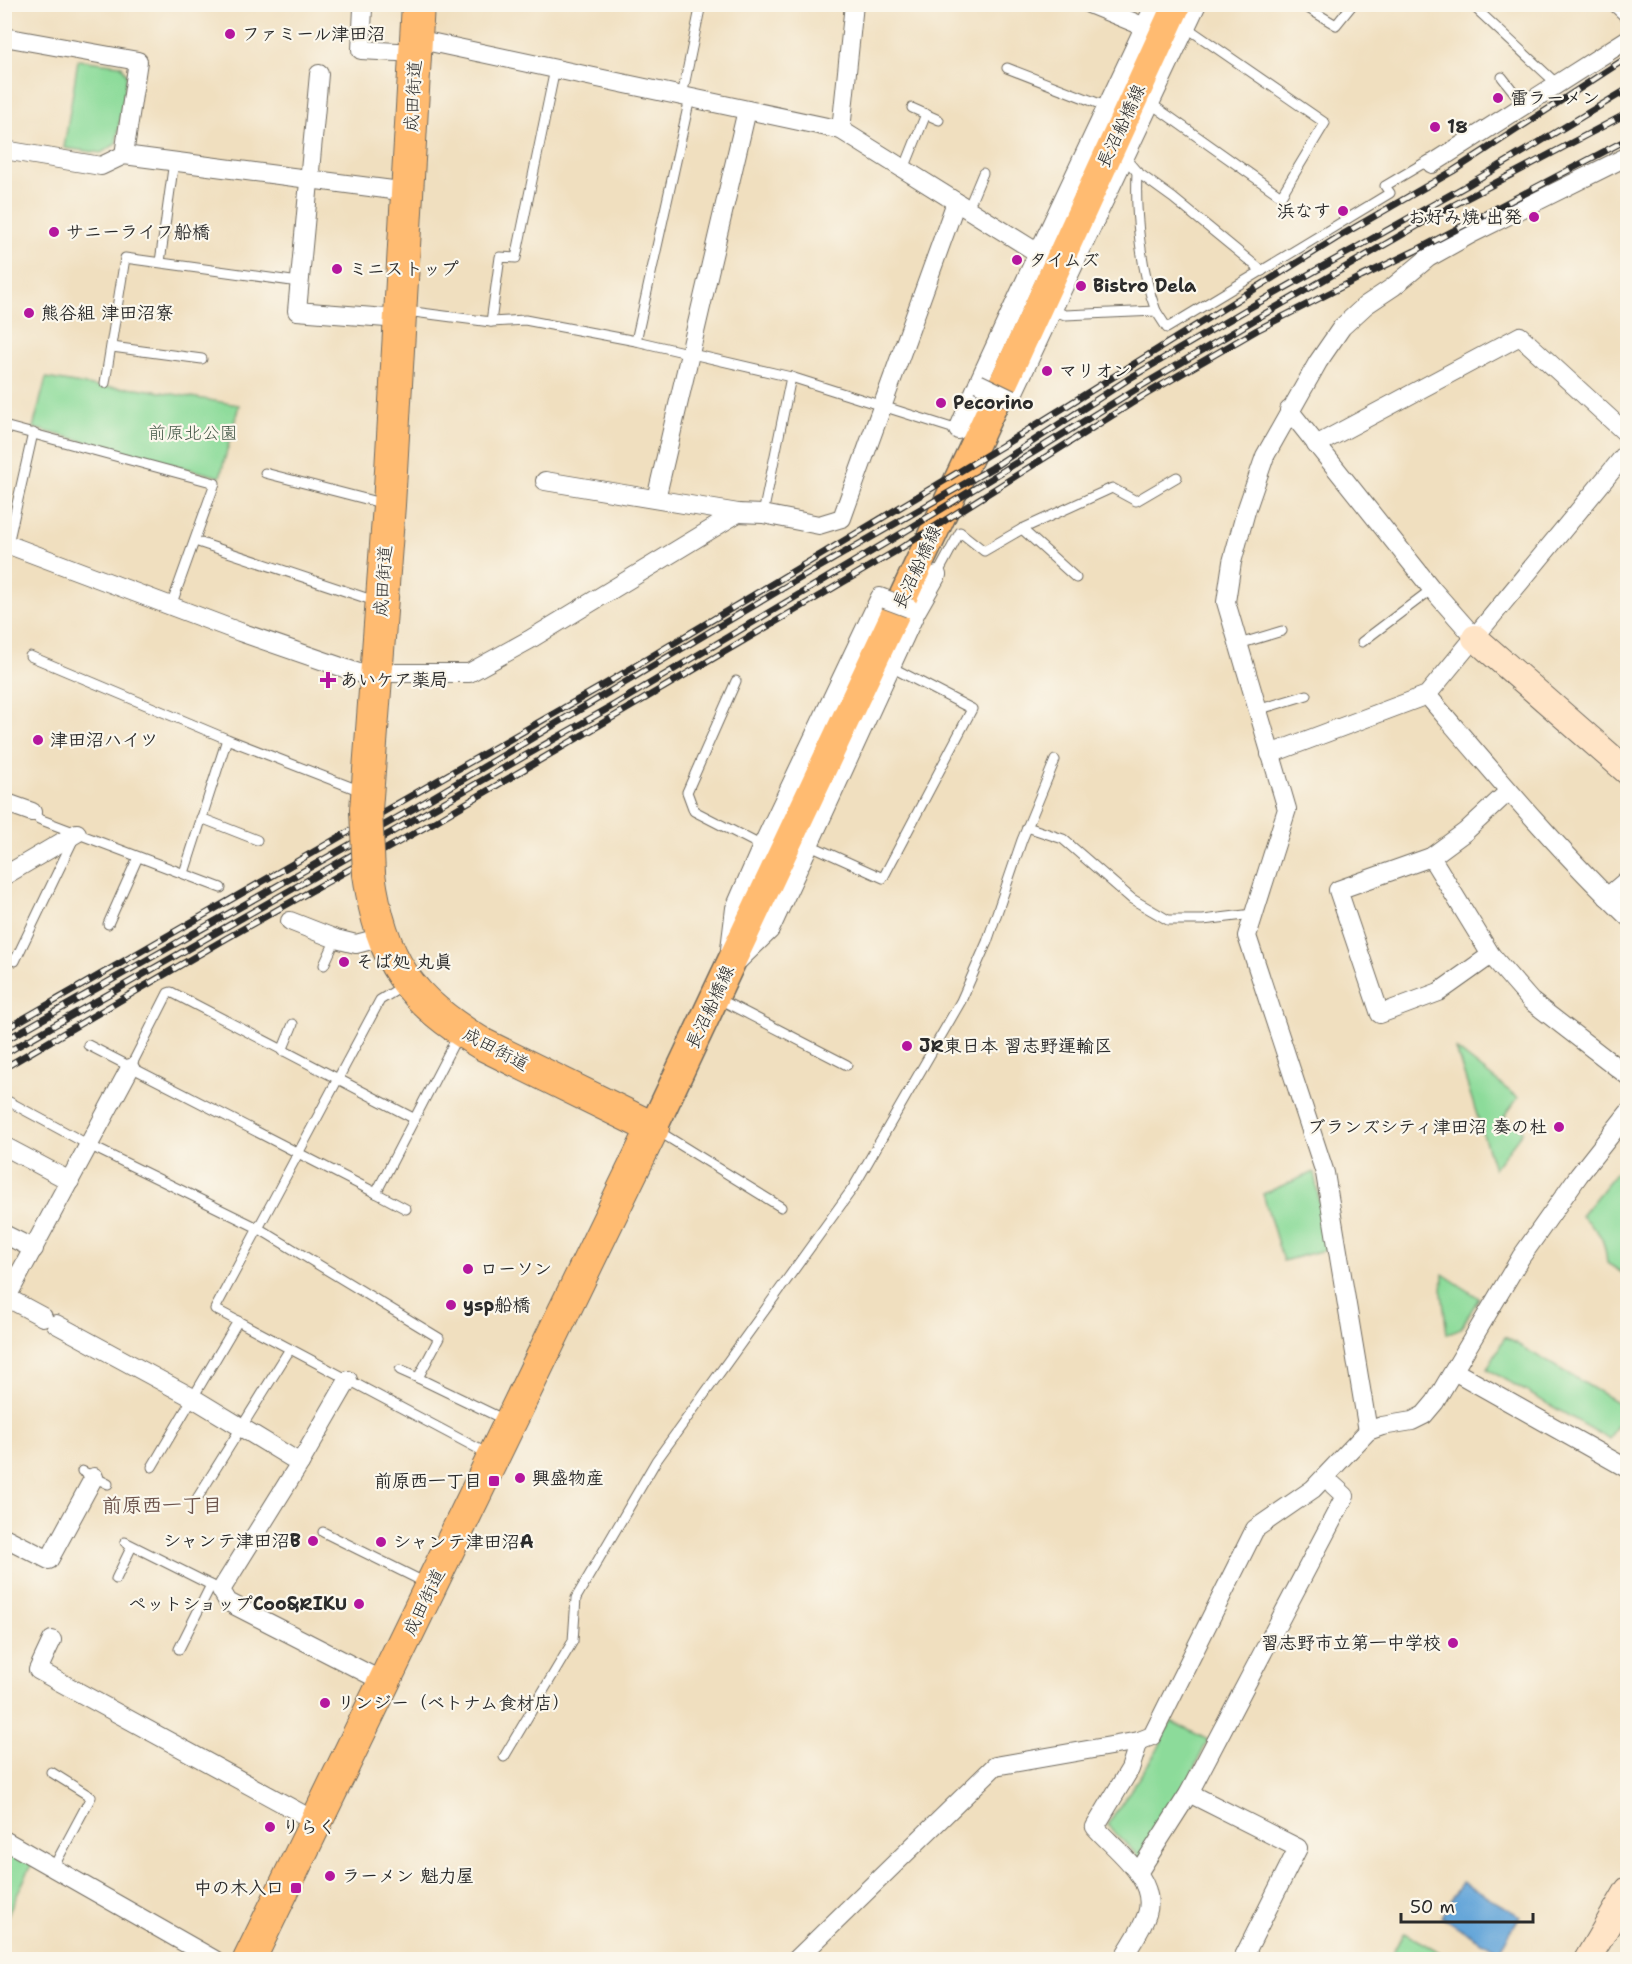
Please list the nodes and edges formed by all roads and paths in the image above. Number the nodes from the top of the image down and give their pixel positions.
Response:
1 (418, 4) edge
2 (701, 4) edge
3 (855, 4) edge
4 (1089, 4) edge
5 (1155, 4) edge
6 (1197, 4) edge
7 (1301, 4) edge
8 (1353, 4) edge
9 (1471, 4) edge
10 (1611, 4) edge
11 (363, 8) dead end
12 (1181, 16) edge
13 (1628, 20) edge
14 (1145, 27) junction
15 (4, 37) edge
16 (1628, 39) edge
17 (415, 46) junction
18 (1007, 68) dead end
19 (555, 69) junction
20 (320, 74) dead end
21 (1502, 77) dead end
22 (1557, 84) junction
23 (686, 97) junction
24 (1150, 104) junction
25 (1524, 105) junction
26 (1106, 106) junction
27 (912, 108) dead end
28 (747, 110) junction
29 (926, 114) junction
30 (939, 120) dead end
31 (842, 130) junction
32 (4, 150) edge
33 (124, 155) junction
34 (1627, 156) edge
35 (174, 161) junction
36 (1131, 165) junction
37 (1432, 165) joint
38 (904, 169) junction
39 (983, 173) dead end
40 (310, 180) junction
41 (408, 192) junction
42 (962, 206) junction
43 (1038, 253) junction
44 (160, 262) junction
45 (1262, 271) junction
46 (299, 282) junction
47 (1053, 310) junction
48 (1156, 312) junction
49 (400, 314) junction
50 (491, 322) junction
51 (636, 341) junction
52 (112, 347) junction
53 (689, 353) junction
54 (202, 360) dead end
55 (791, 377) junction
56 (105, 383) dead end
57 (978, 383) junction
58 (883, 405) junction
59 (1289, 410) junction
60 (4, 426) edge
61 (958, 430) joint
62 (33, 433) junction
63 (1628, 435) edge
64 (1316, 445) junction
65 (1628, 451) edge
66 (265, 472) dead end
67 (1177, 477) dead end
68 (545, 481) dead end
69 (656, 499) junction
70 (389, 505) junction
71 (738, 513) junction
72 (763, 514) junction
73 (1022, 529) junction
74 (195, 541) junction
75 (6, 543) edge
76 (937, 575) joint
77 (1076, 578) dead end
78 (1431, 589) junction
79 (381, 603) junction
80 (171, 606) junction
81 (912, 610) junction
82 (1282, 631) dead end
83 (1475, 638) junction
84 (1362, 642) dead end
85 (1239, 644) junction
86 (30, 656) dead end
87 (891, 667) junction
88 (376, 676) junction
89 (736, 681) dead end
90 (1307, 694) dead end
91 (1427, 695) junction
92 (1257, 710) junction
93 (227, 739) junction
94 (1270, 754) junction
95 (1055, 760) dead end
96 (1628, 772) edge
97 (1509, 791) junction
98 (4, 802) edge
99 (367, 802) junction
100 (32, 812) joint
101 (201, 818) junction
102 (1027, 826) junction
103 (77, 833) junction
104 (257, 840) dead end
105 (810, 845) junction
106 (762, 846) junction
107 (138, 857) junction
108 (1431, 857) junction
109 (184, 873) junction
110 (4, 876) edge
111 (1628, 879) edge
112 (221, 888) dead end
113 (1607, 897) junction
114 (1253, 914) junction
115 (1628, 916) edge
116 (290, 921) dead end
117 (108, 924) dead end
118 (383, 937) junction
119 (336, 939) junction
120 (1491, 954) junction
121 (4, 956) edge
122 (324, 965) dead end
123 (407, 984) junction
124 (721, 984) junction
125 (293, 1024) dead end
126 (460, 1030) junction
127 (88, 1046) dead end
128 (282, 1051) junction
129 (847, 1065) dead end
130 (130, 1068) junction
131 (1628, 1076) edge
132 (338, 1080) junction
133 (4, 1099) edge
134 (1628, 1113) edge
135 (415, 1119) junction
136 (653, 1128) junction
137 (89, 1145) junction
138 (4, 1146) edge
139 (297, 1154) junction
140 (70, 1181) junction
141 (376, 1193) junction
142 (781, 1207) dead end
143 (406, 1209) dead end
144 (258, 1228) junction
145 (4, 1234) edge
146 (34, 1249) junction
147 (6, 1297) edge
148 (238, 1321) junction
149 (290, 1349) junction
150 (400, 1370) dead end
151 (1454, 1371) junction
152 (418, 1378) junction
153 (348, 1380) junction
154 (192, 1398) junction
155 (510, 1423) junction
156 (241, 1427) junction
157 (1368, 1431) junction
158 (494, 1457) junction
159 (300, 1463) junction
160 (152, 1467) dead end
161 (1628, 1469) edge
162 (95, 1477) dead end
163 (1333, 1485) dead end
164 (198, 1497) dead end
165 (323, 1532) dead end
166 (4, 1537) edge
167 (116, 1579) dead end
168 (432, 1586) junction
169 (216, 1587) junction
170 (52, 1640) dead end
171 (179, 1649) dead end
172 (384, 1682) junction
173 (1139, 1740) junction
174 (504, 1757) dead end
175 (51, 1772) dead end
176 (1189, 1793) junction
177 (315, 1821) junction
178 (4, 1840) edge
179 (53, 1868) junction
180 (1138, 1873) junction
181 (1628, 1890) edge
182 (215, 1959) edge
183 (249, 1959) edge
184 (796, 1959) edge
185 (1122, 1959) edge
186 (1242, 1959) edge
187 (1587, 1959) edge

1 - 17 highway, 成田街道
2 - 23 lane
3 - 31 street
4 - 14 street
5 - 14 street
6 - 12 street
7 - 8 lane
9 - 22 lane
10 - 13 lane
11 - 17 street
12 - 24 street
12 - 24 lane
12 - 124 main road, 長沼船橋線
14 - 26 street
15 - 33 street
16 - 22 street
17 - 19 street
17 - 41 highway, 成田街道
18 - 26 lane
19 - 23 street
19 - 50 lane
20 - 40 street
21 - 25 lane
22 - 25 street
23 - 28 street
23 - 51 lane
24 - 36 street
25 - 37 street
26 - 43 street
27 - 29 lane
28 - 31 street
28 - 53 street
29 - 30 lane
29 - 38 lane
31 - 38 street
32 - 33 street
33 - 35 street
34 - 59 street
35 - 40 street
35 - 44 lane
36 - 45 lane
36 - 47 street
36 - 48 lane
37 - 45 lane
38 - 42 street
39 - 42 lane
40 - 41 street
40 - 46 street
41 - 49 highway, 成田街道
42 - 43 street
42 - 58 street
43 - 57 street
44 - 46 lane
44 - 52 lane
45 - 48 lane
46 - 49 street
47 - 48 lane
47 - 57 street, bridge
49 - 50 lane
49 - 70 highway, 成田街道
50 - 51 lane
51 - 53 lane
52 - 54 lane
52 - 56 lane
53 - 55 lane
53 - 69 street
55 - 58 lane
55 - 72 lane
57 - 61 street
58 - 61 lane
58 - 72 street
59 - 64 street
59 - 85 street
60 - 62 lane
62 - 74 lane
62 - 75 lane
63 - 64 street
64 - 78 street
65 - 83 street
66 - 70 lane
67 - 73 lane
68 - 69 street
69 - 71 street
70 - 79 highway, 成田街道
71 - 72 street
71 - 88 street
73 - 76 lane
73 - 77 lane
74 - 79 lane
74 - 80 lane
75 - 80 street
76 - 81 street
78 - 83 street
78 - 84 lane
79 - 88 highway, 成田街道
80 - 88 street
81 - 87 street
81 - 106 street, bridge
82 - 85 lane
83 - 91 street
83 - 96 street
85 - 92 street
86 - 93 lane
87 - 105 street
87 - 105 lane
88 - 99 highway, 成田街道
89 - 106 lane
90 - 92 lane
91 - 94 street
91 - 97 street
92 - 94 street
93 - 99 lane
93 - 101 lane
94 - 114 street
95 - 102 lane
97 - 108 street
97 - 113 street
98 - 100 street
99 - 118 highway, 成田街道, bridge
100 - 103 lane
101 - 104 lane
101 - 109 lane
102 - 114 lane
102 - 174 lane
103 - 107 lane
103 - 110 street
103 - 121 lane
105 - 124 street
106 - 124 street
107 - 109 lane
107 - 117 lane
108 - 120 street
108 - 120 street
109 - 112 lane
111 - 113 street
113 - 115 street
114 - 157 street
116 - 119 street
118 - 119 street
118 - 123 highway, 成田街道
119 - 122 lane
120 - 131 street
123 - 126 highway, 成田街道
123 - 132 lane
124 - 129 lane
124 - 136 main road, 長沼船橋線
125 - 128 lane
126 - 135 lane
126 - 136 highway, 成田街道
127 - 130 lane
128 - 130 lane
128 - 132 lane
130 - 137 street
130 - 139 lane
132 - 135 lane
132 - 139 lane
133 - 137 lane
134 - 151 street
135 - 141 lane
136 - 142 lane
136 - 155 highway, 成田街道
137 - 140 street
137 - 144 lane
138 - 140 street
139 - 141 lane
139 - 144 lane
140 - 146 street
141 - 143 lane
144 - 148 lane
144 - 152 lane
145 - 146 street
146 - 147 street
147 - 154 street
148 - 149 lane
148 - 154 lane
149 - 153 lane
149 - 156 lane
150 - 152 lane
151 - 157 street
151 - 161 street
152 - 155 lane
153 - 158 lane
153 - 159 street
154 - 156 street
154 - 160 lane
155 - 158 highway, 成田街道
156 - 159 street
156 - 164 lane
157 - 173 street
158 - 168 highway, 成田街道
159 - 169 street
162 - 166 street
163 - 176 street
165 - 168 lane
167 - 169 lane
168 - 172 highway, 成田街道
169 - 171 lane
169 - 172 street
170 - 177 street
172 - 177 highway, 成田街道
173 - 180 street
173 - 184 street
175 - 179 lane
176 - 180 street
176 - 186 street
177 - 183 highway, 成田街道
178 - 179 street
179 - 182 street
180 - 185 street
181 - 187 street

